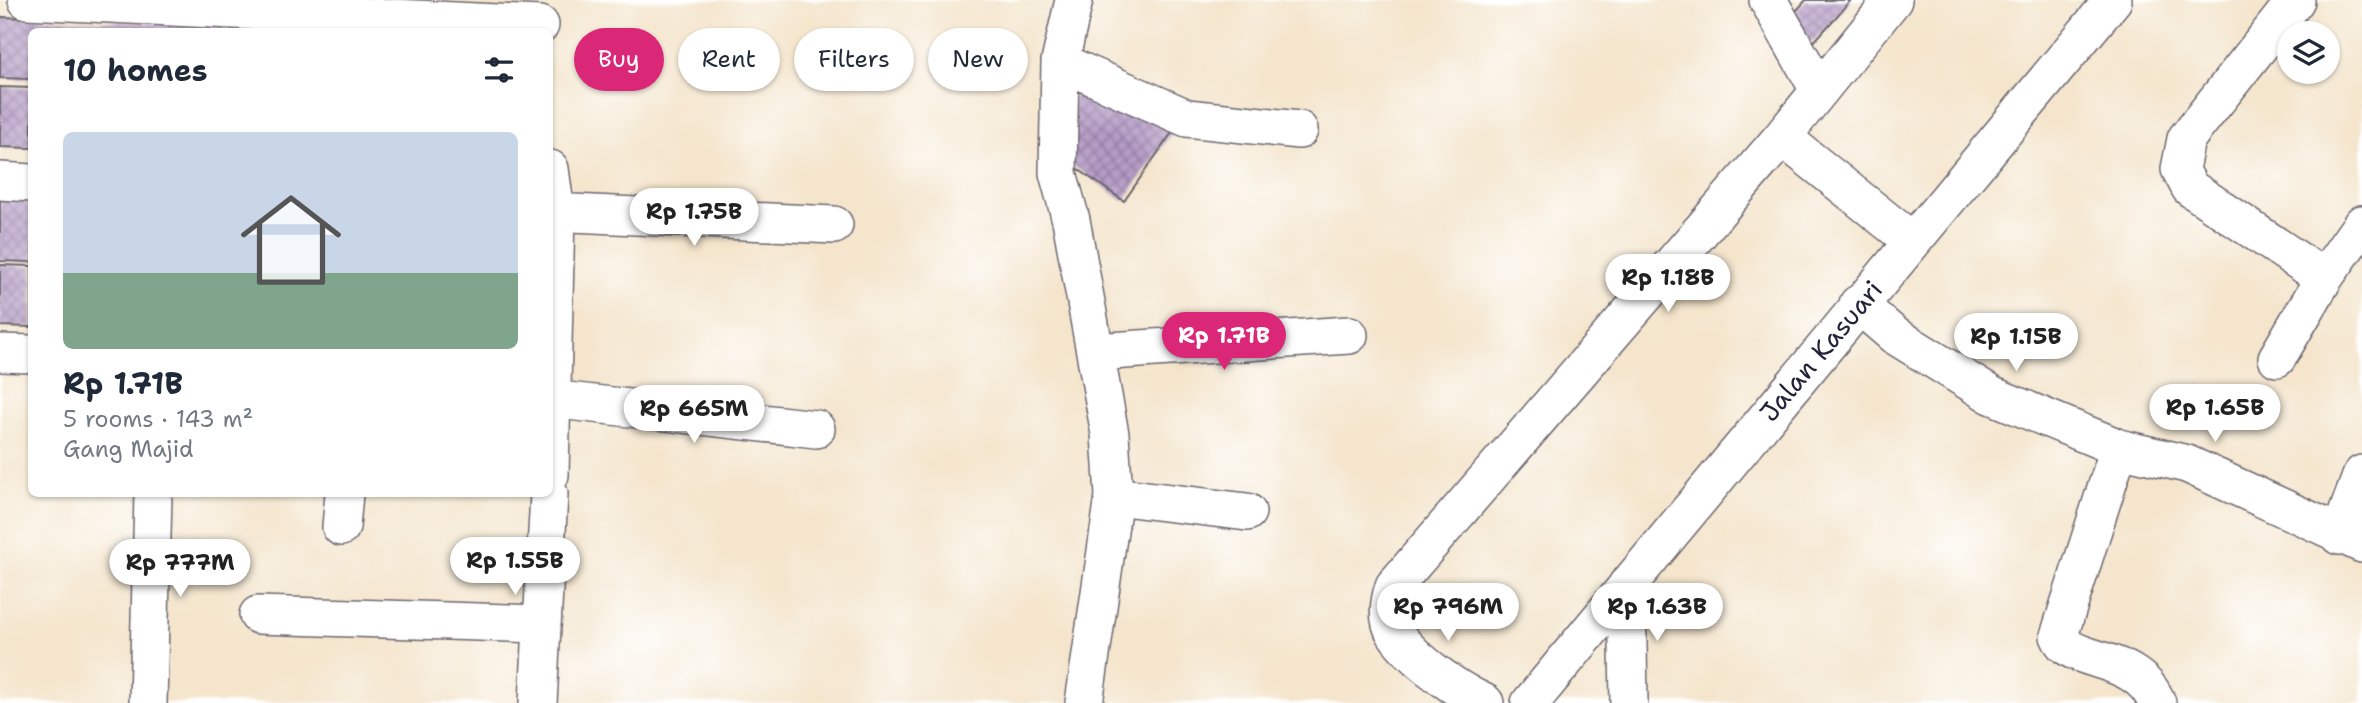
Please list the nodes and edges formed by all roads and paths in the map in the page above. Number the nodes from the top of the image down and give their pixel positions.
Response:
1 (27, 0) edge
2 (1074, 0) edge
3 (1768, 0) edge
4 (1893, 0) edge
5 (2113, 0) edge
6 (2296, 0) edge
7 (539, 19) edge
8 (1060, 62) junction
9 (1819, 90) junction
10 (1299, 130) dead end
11 (1782, 138) junction
12 (0, 181) edge
13 (28, 183) edge
14 (553, 213) edge
15 (2362, 223) edge
16 (834, 225) dead end
17 (1912, 241) junction
18 (2324, 278) junction
19 (1875, 319) junction
20 (1349, 335) dead end
21 (1095, 352) junction
22 (0, 353) edge
23 (28, 354) edge
24 (2277, 358) dead end
25 (553, 400) edge
26 (816, 429) dead end
27 (2119, 448) junction
28 (2362, 474) edge
29 (1114, 496) junction
30 (153, 497) edge
31 (549, 497) edge
32 (1247, 512) dead end
33 (2351, 540) edge
34 (1627, 585) junction
35 (258, 615) dead end
36 (542, 624) junction
37 (148, 703) edge
38 (538, 703) edge
39 (1084, 703) edge
40 (1485, 703) edge
41 (1530, 703) edge
42 (1629, 703) edge
43 (2157, 703) edge

1 - 7 street
2 - 8 street
3 - 9 street
4 - 9 street
5 - 17 street, Jalan Kasuari
6 - 18 street
8 - 10 street
8 - 21 street
9 - 11 street
11 - 17 street
11 - 40 street
12 - 13 street
14 - 16 street
15 - 18 street
17 - 19 street, Jalan Kasuari
18 - 24 street
19 - 27 street
19 - 34 street, Jalan Kasuari
20 - 21 street
21 - 29 street
22 - 23 street
25 - 26 street
27 - 33 street
27 - 43 street
28 - 33 street
29 - 32 street
29 - 39 street
30 - 37 street
31 - 36 street
34 - 41 street, Jalan Kasuari
34 - 42 street
35 - 36 street
36 - 38 street

